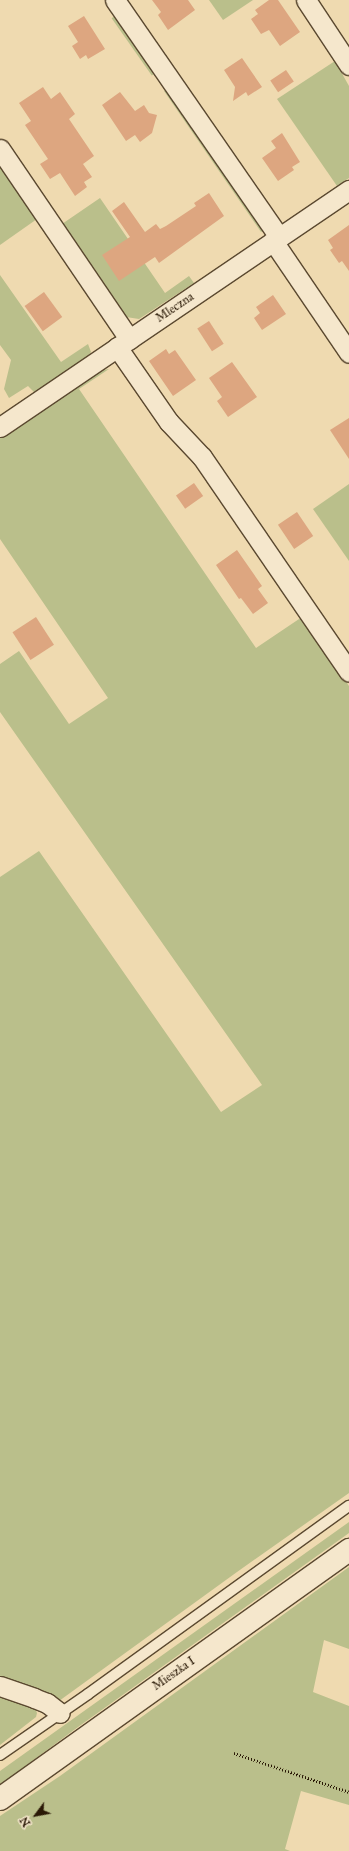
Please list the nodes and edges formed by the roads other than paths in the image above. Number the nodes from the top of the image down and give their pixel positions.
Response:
1 (115, 0) edge
2 (306, 0) edge
3 (349, 65) edge
4 (0, 149) edge
5 (349, 190) edge
6 (276, 239) junction
7 (123, 343) junction
8 (349, 353) edge
9 (0, 427) edge
10 (349, 672) edge
11 (349, 1506) edge
12 (349, 1550) edge
13 (0, 1686) edge
14 (60, 1713) junction
15 (0, 1755) edge
16 (0, 1799) edge

1 - 6 street
2 - 3 street
4 - 7 street
5 - 6 street, Mleczna
6 - 7 street, Mleczna
6 - 8 street
7 - 9 street, Mleczna
7 - 10 street
11 - 14 lane
12 - 16 street, Mieszka I
13 - 14 street
14 - 15 lane

